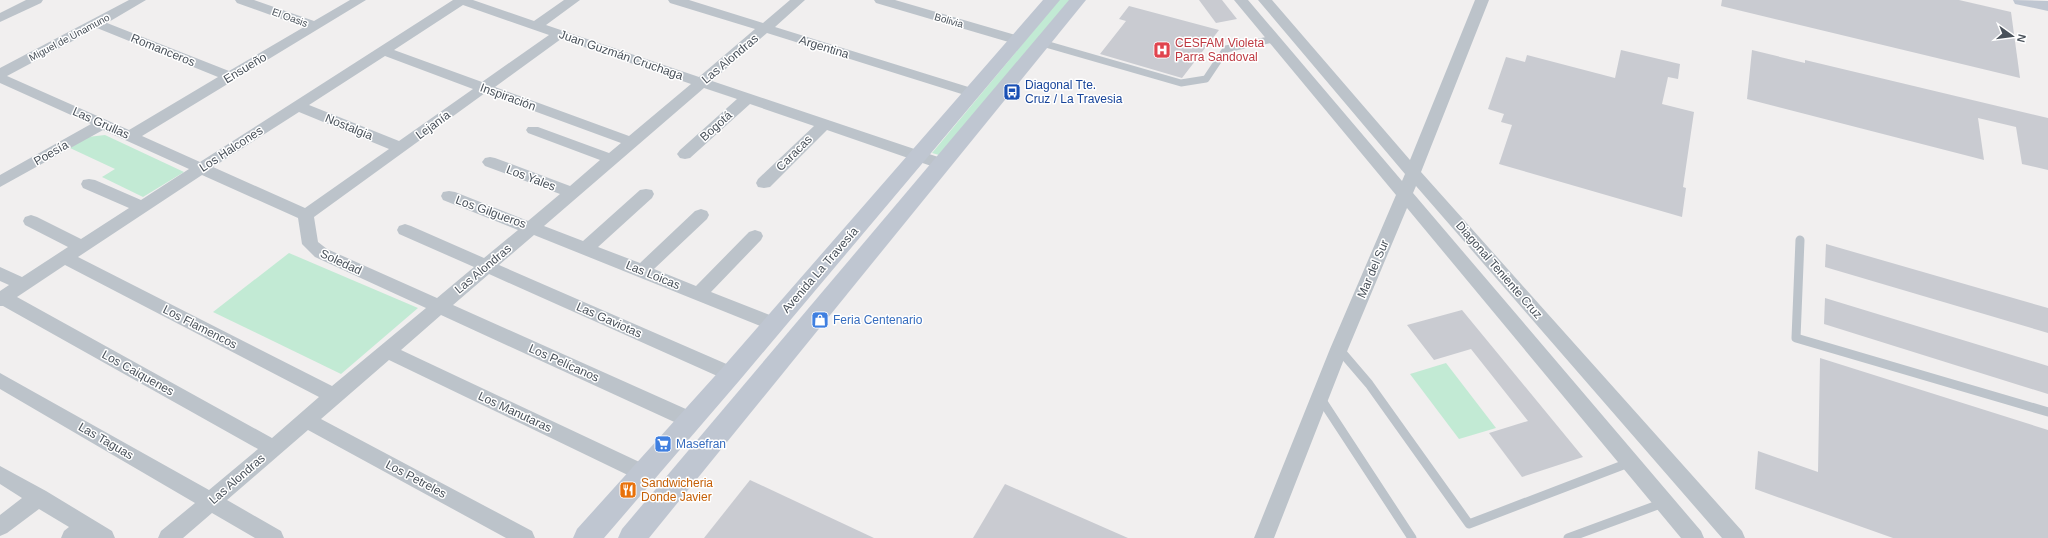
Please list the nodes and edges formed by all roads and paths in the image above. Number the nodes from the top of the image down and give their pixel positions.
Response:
1 (36, 0) edge
2 (139, 0) edge
3 (359, 0) edge
4 (462, 0) edge
5 (573, 0) edge
6 (675, 0) edge
7 (798, 0) edge
8 (881, 0) edge
9 (932, 0) edge
10 (1052, 0) edge
11 (1078, 0) edge
12 (1241, 0) edge
13 (1265, 0) edge
14 (1482, 0) edge
15 (2021, 0) edge
16 (252, 1) edge
17 (899, 2) edge
18 (2048, 6) edge
19 (920, 12) junction
20 (0, 18) edge
21 (96, 22) junction
22 (315, 26) junction
23 (536, 26) junction
24 (765, 28) junction
25 (559, 34) junction
26 (1273, 39) junction
27 (1017, 40) junction
28 (1042, 43) junction
29 (383, 51) junction
30 (0, 74) edge
31 (230, 77) junction
32 (0, 78) edge
33 (702, 82) junction
34 (484, 88) junction
35 (973, 94) junction
36 (747, 98) junction
37 (298, 106) junction
38 (102, 124) junction
39 (824, 124) junction
40 (533, 130) dead end
41 (130, 136) junction
42 (632, 142) junction
43 (401, 148) junction
44 (685, 154) dead end
45 (918, 156) junction
46 (612, 159) junction
47 (490, 162) dead end
48 (942, 164) junction
49 (201, 168) junction
50 (1412, 172) junction
51 (0, 182) edge
52 (764, 183) dead end
53 (89, 184) dead end
54 (572, 193) junction
55 (1405, 193) junction
56 (646, 194) dead end
57 (449, 196) dead end
58 (142, 207) junction
59 (306, 215) junction
60 (701, 215) dead end
61 (31, 221) dead end
62 (532, 227) junction
63 (405, 230) dead end
64 (755, 236) dead end
65 (1800, 240) dead end
66 (82, 247) junction
67 (586, 248) junction
68 (65, 258) junction
69 (487, 266) junction
70 (642, 271) junction
71 (0, 273) edge
72 (23, 286) junction
73 (698, 294) junction
74 (2, 299) edge
75 (439, 307) junction
76 (774, 324) junction
77 (1340, 349) junction
78 (386, 351) junction
79 (731, 374) junction
80 (0, 380) edge
81 (334, 396) junction
82 (1320, 399) junction
83 (2048, 412) edge
84 (306, 420) junction
85 (690, 420) junction
86 (273, 448) junction
87 (1632, 462) junction
88 (643, 473) junction
89 (0, 474) edge
90 (39, 497) junction
91 (211, 501) junction
92 (1666, 502) junction
93 (0, 527) edge
94 (78, 532) edge
95 (105, 538) edge
96 (168, 538) edge
97 (274, 538) edge
98 (525, 538) edge
99 (587, 538) edge
100 (632, 538) edge
101 (1264, 538) edge
102 (1412, 538) edge
103 (1568, 538) edge
104 (1694, 538) edge
105 (1735, 538) edge

1 - 20 street
2 - 21 street, Miguel de Unamuno
3 - 22 street, Ensueño
4 - 23 street, Juan Guzmán Cruchaga
4 - 29 street, Los Halcones
5 - 23 street
6 - 24 street, Argentina
7 - 24 street, Las Alondras
8 - 17 street, Bolivia
9 - 19 street
10 - 27 street, Avenida La Travesía
11 - 28 street
12 - 26 street, Diagonal Teniente Cruz
13 - 50 street, Diagonal Teniente Cruz
14 - 50 street, Mar del Sur
15 - 18 street
16 - 22 street, El Oasis
17 - 19 street, Bolivia
19 - 27 street, Bolivia
21 - 30 street, Miguel de Unamuno
21 - 31 street, Romanceros
22 - 31 street, Ensueño
23 - 25 street, Juan Guzmán Cruchaga
24 - 33 street, Las Alondras
24 - 35 street, Argentina
25 - 33 street, Juan Guzmán Cruchaga
25 - 34 street, Lejanía
26 - 28 lane
26 - 55 street, Diagonal Teniente Cruz
27 - 35 street, Avenida La Travesía
28 - 48 street
29 - 34 street, Inspiración
29 - 37 street, Los Halcones
31 - 41 street, Ensueño
32 - 38 street, Las Grullas
33 - 36 street, Juan Guzmán Cruchaga
33 - 42 street, Las Alondras
34 - 42 street, Inspiración
34 - 43 street, Lejanía
35 - 45 street, Avenida La Travesía
36 - 39 street, Juan Guzmán Cruchaga
36 - 44 street, Bogotá
37 - 43 street, Nostalgia
37 - 49 street, Los Halcones
38 - 41 street, Las Grullas
38 - 51 street, Poesía
39 - 45 street, Juan Guzmán Cruchaga
39 - 52 street, Caracas
40 - 46 street
41 - 49 street, Las Grullas
42 - 46 street, Las Alondras
43 - 59 street, Lejanía
45 - 48 street, Juan Guzmán Cruchaga
45 - 76 street, Avenida La Travesía
46 - 54 street, Las Alondras
47 - 54 street, Los Yales
48 - 100 street
49 - 58 street, Los Halcones
49 - 59 street
50 - 55 street, Mar del Sur
50 - 105 street, Diagonal Teniente Cruz
53 - 58 street
54 - 62 street, Las Alondras
55 - 77 street, Mar del Sur
55 - 87 street, Diagonal Teniente Cruz
56 - 67 street
57 - 62 street, Los Gilgueros
58 - 66 street, Los Halcones
59 - 75 street, Soledad
60 - 70 street
61 - 66 street
62 - 67 street, Las Loicas
62 - 69 street, Las Alondras
63 - 69 street, Las Gaviotas
64 - 73 street
65 - 83 lane
66 - 68 street, Los Halcones
67 - 70 street, Las Loicas
68 - 72 street, Los Halcones
68 - 81 street, Los Flamencos
69 - 75 street, Las Alondras
69 - 79 street, Las Gaviotas
70 - 73 street, Las Loicas
71 - 72 street
72 - 74 street, Los Halcones
73 - 76 street, Las Loicas
74 - 86 street, Los Caiquenes
75 - 78 street, Las Alondras
75 - 85 street, Los Pelícanos
76 - 79 street, Avenida La Travesía
77 - 82 street, Mar del Sur
77 - 87 lane
78 - 81 street, Las Alondras
78 - 88 street, Los Manutaras
79 - 85 street, Avenida La Travesía
80 - 91 street, Las Taguas
81 - 84 street, Las Alondras
82 - 101 street, Mar del Sur
82 - 102 lane
84 - 86 street, Las Alondras
84 - 98 street, Los Petreles
85 - 88 street, Avenida La Travesía
86 - 91 street, Las Alondras
87 - 92 street, Diagonal Teniente Cruz
88 - 99 street, Avenida La Travesía
89 - 90 street
90 - 93 street
90 - 94 street
91 - 96 street, Las Alondras
91 - 97 street, Las Taguas
92 - 103 lane
92 - 104 street, Diagonal Teniente Cruz
94 - 95 street

